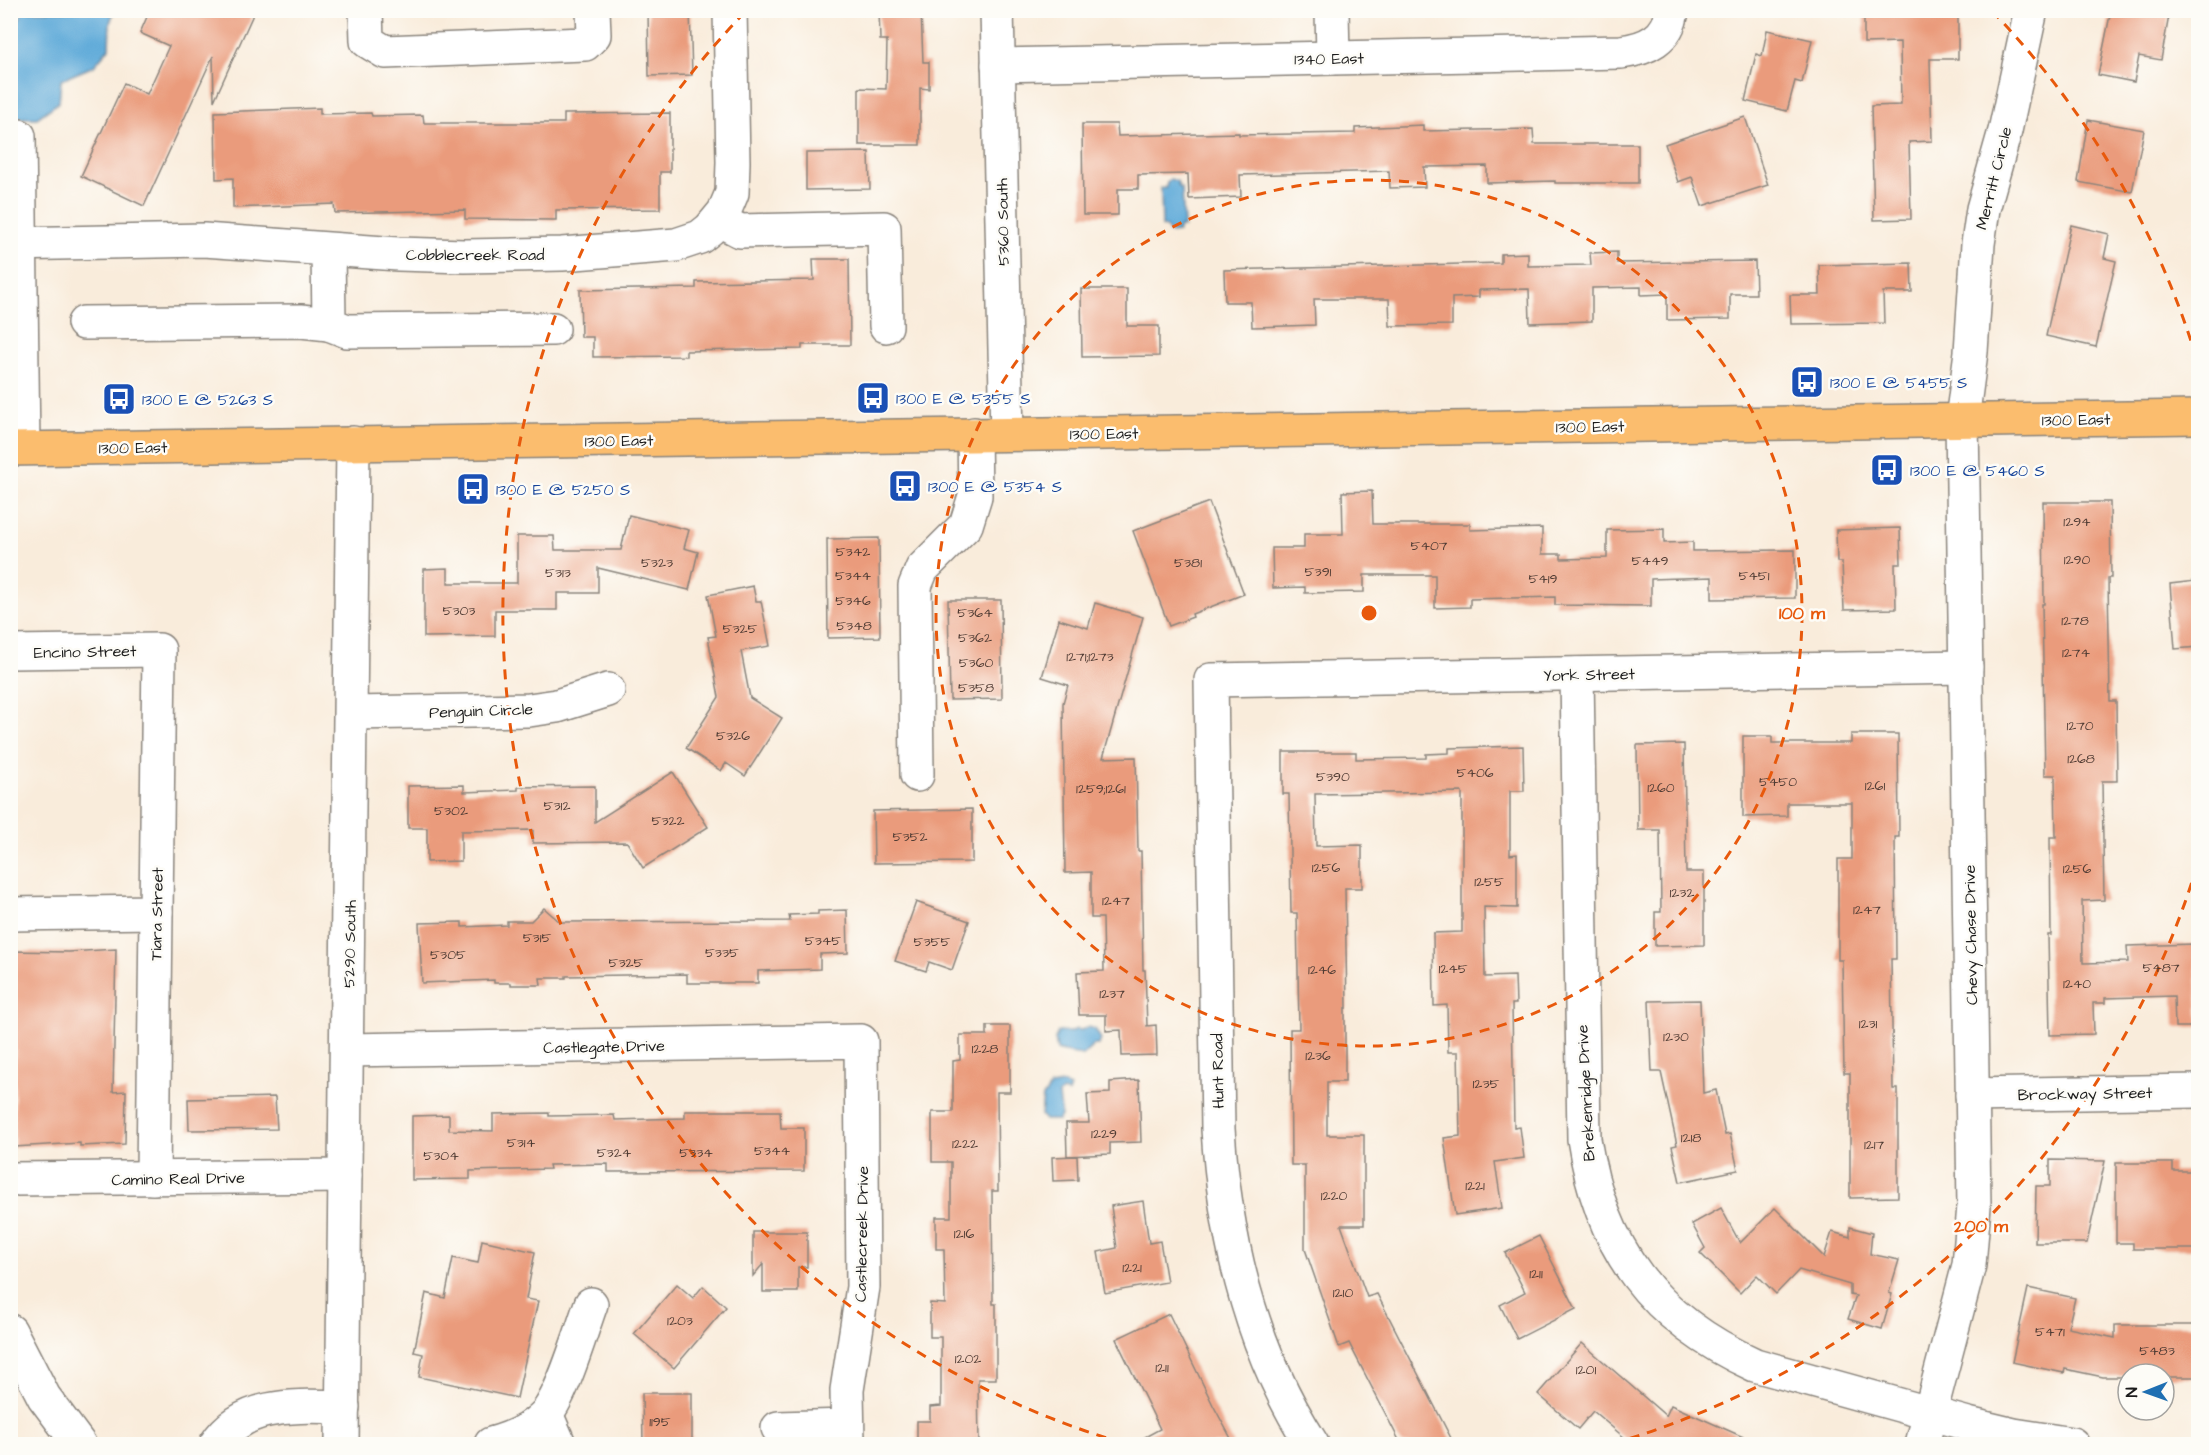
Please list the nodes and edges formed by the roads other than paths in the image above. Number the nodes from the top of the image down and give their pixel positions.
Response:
1 (366, 10) edge
2 (593, 10) edge
3 (730, 10) edge
4 (997, 10) edge
5 (1332, 10) edge
6 (1672, 10) edge
7 (2031, 10) edge
8 (1333, 58) junction
9 (998, 65) junction
10 (19, 136) dead end
11 (719, 220) junction
12 (15, 244) edge
13 (328, 250) junction
14 (84, 323) dead end
15 (328, 324) junction
16 (886, 326) dead end
17 (553, 329) dead end
18 (2199, 417) edge
19 (1962, 420) junction
20 (974, 434) junction
21 (1007, 434) junction
22 (353, 443) junction
23 (17, 448) edge
24 (159, 650) joint
25 (10, 652) edge
26 (1966, 668) junction
27 (1577, 674) junction
28 (1211, 680) joint
29 (608, 690) dead end
30 (351, 713) junction
31 (917, 775) dead end
32 (156, 912) junction
33 (10, 914) edge
34 (861, 1041) joint
35 (347, 1050) junction
36 (2199, 1091) edge
37 (1972, 1095) junction
38 (345, 1176) junction
39 (153, 1178) junction
40 (10, 1179) edge
41 (591, 1304) dead end
42 (10, 1331) edge
43 (343, 1407) junction
44 (546, 1414) junction
45 (778, 1428) dead end
46 (1926, 1429) edge
47 (848, 1435) edge
48 (79, 1444) edge
49 (216, 1444) edge
50 (342, 1444) edge
51 (491, 1444) edge
52 (559, 1444) edge
53 (1312, 1444) edge
54 (2072, 1444) edge

1 - 2 street
3 - 11 street, Cobblecreek Road
4 - 9 street, 5360 South
5 - 8 street
6 - 8 street, 1340 East
7 - 19 street, Merritt Circle
8 - 9 street, 1340 East
9 - 21 street, 5360 South
10 - 12 street
11 - 13 street, Cobblecreek Road
11 - 16 street
12 - 13 street, Cobblecreek Road
12 - 23 street
13 - 15 street
14 - 15 street
15 - 17 street
18 - 19 main road, 1300 East
19 - 21 main road, 1300 East
19 - 26 street, Chevy Chase Drive
20 - 21 main road, 1300 East
20 - 22 main road, 1300 East
20 - 31 street
22 - 23 main road, 1300 East
22 - 30 street, 5290 South
24 - 25 street, Encino Street
24 - 32 street, Tiara Street
26 - 27 street, York Street
26 - 37 street, Chevy Chase Drive
27 - 28 street, York Street
27 - 46 street, Brekenridge Drive
28 - 53 street, Hunt Road
29 - 30 street, Penguin Circle
30 - 35 street, 5290 South
32 - 33 street
32 - 39 street, Tiara Street
34 - 35 street, Castlegate Drive
34 - 47 street, Castlecreek Drive
35 - 38 street, 5290 South
36 - 37 street, Brockway Street
37 - 46 street, Chevy Chase Drive
38 - 39 street, Camino Real Drive
38 - 43 street, 5290 South
39 - 40 street, Camino Real Drive
41 - 44 street
42 - 48 street
43 - 49 street
43 - 50 street, 5290 South
44 - 51 street
44 - 52 street
45 - 47 street, Castlecreek Drive
46 - 54 street, Brekenridge Drive

